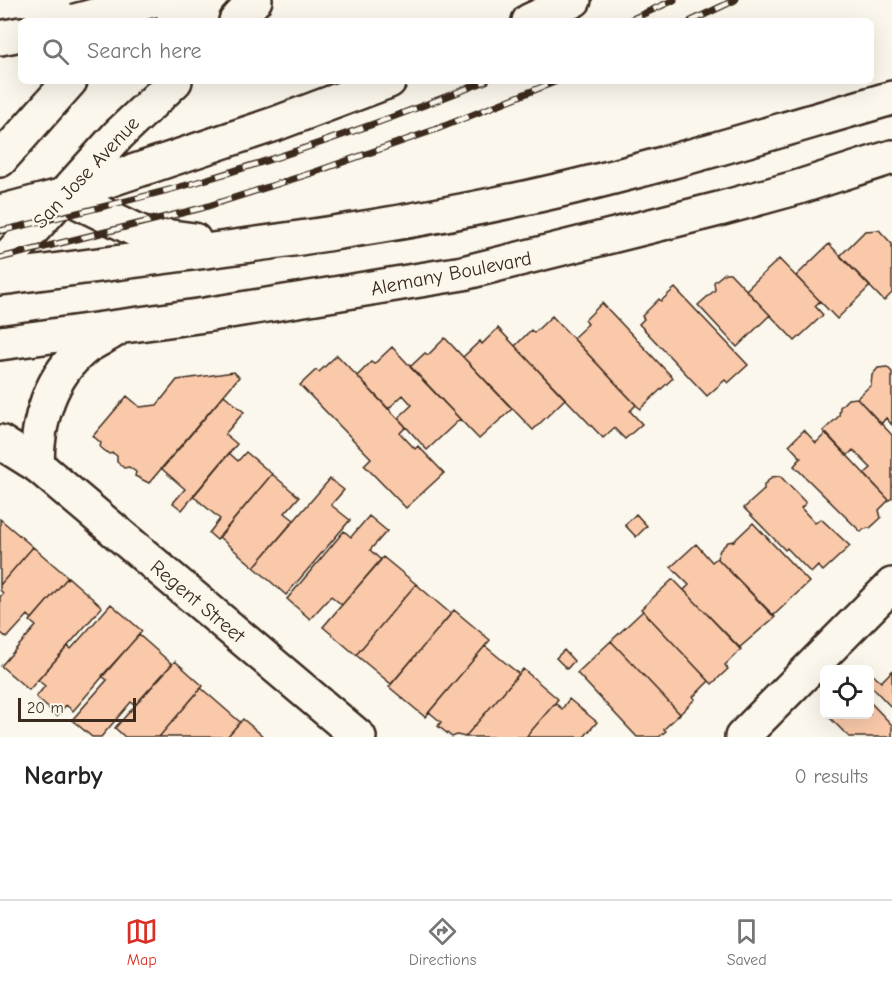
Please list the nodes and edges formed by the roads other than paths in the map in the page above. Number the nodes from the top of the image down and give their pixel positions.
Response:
1 (142, 0) edge
2 (153, 0) edge
3 (255, 0) edge
4 (574, 0) edge
5 (86, 18) edge
6 (126, 18) edge
7 (239, 18) edge
8 (535, 18) edge
9 (18, 35) edge
10 (0, 38) edge
11 (67, 84) edge
12 (172, 84) edge
13 (381, 84) edge
14 (892, 98) edge
15 (892, 157) edge
16 (0, 160) edge
17 (64, 195) junction
18 (0, 212) edge
19 (233, 246) junction
20 (0, 266) edge
21 (0, 278) edge
22 (122, 326) junction
23 (0, 343) edge
24 (0, 442) edge
25 (37, 465) junction
26 (892, 585) edge
27 (358, 737) edge
28 (742, 737) edge

1 - 6 main road
2 - 5 main road, bridge
3 - 7 main road
4 - 8 main road
9 - 10 main road
11 - 16 main road
12 - 17 main road, San Jose Avenue
13 - 17 main road
14 - 19 main road
15 - 22 main road, Alemany Boulevard
17 - 18 main road
17 - 19 main road
17 - 20 main road, San Jose Avenue
19 - 21 main road
22 - 23 main road, Alemany Boulevard
22 - 25 main road
24 - 25 main road, Regent Street
25 - 27 main road, Regent Street
26 - 28 main road

